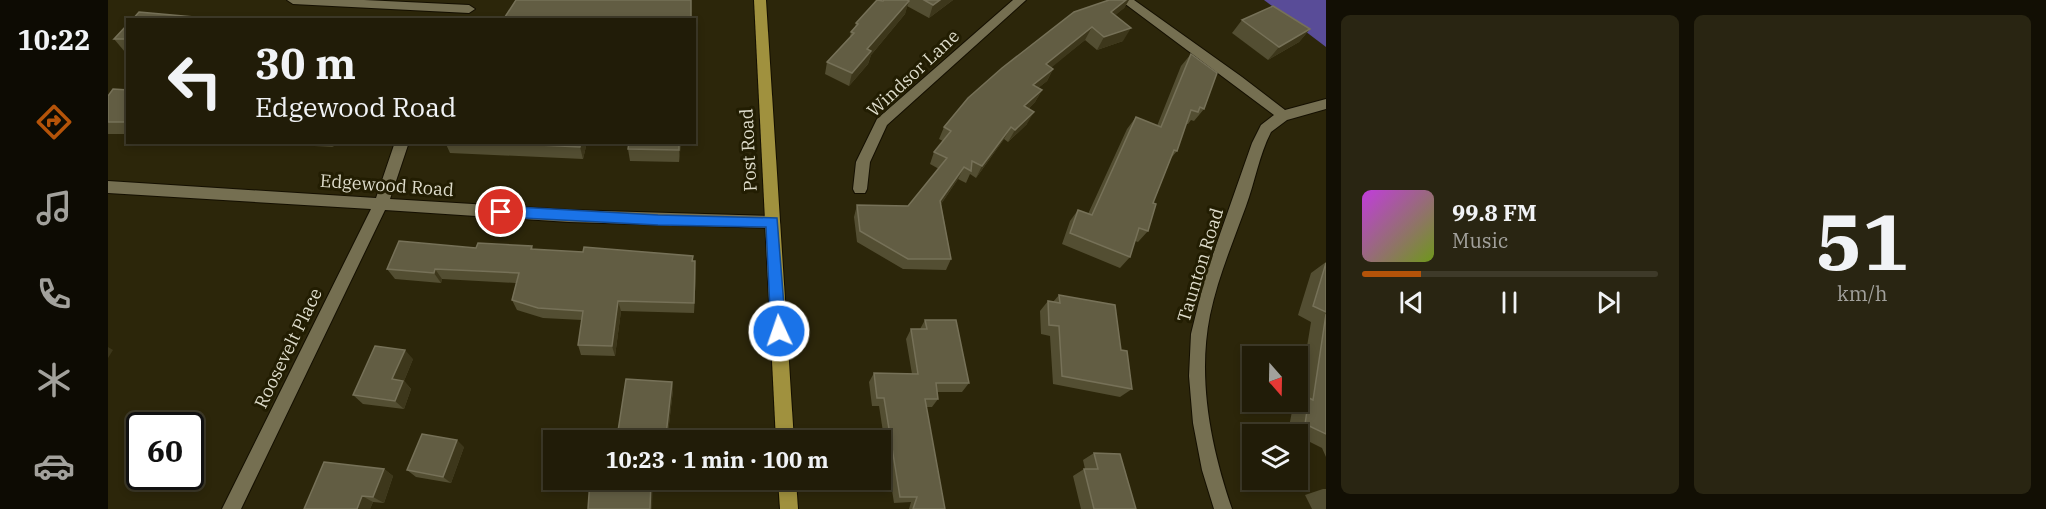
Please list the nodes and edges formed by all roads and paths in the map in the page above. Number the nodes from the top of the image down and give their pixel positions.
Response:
1 (293, 0) edge
2 (478, 0) edge
3 (760, 0) edge
4 (1020, 0) edge
5 (1126, 0) edge
6 (469, 9) junction
7 (462, 18) edge
8 (1326, 104) edge
9 (1283, 116) junction
10 (401, 144) edge
11 (108, 187) edge
12 (860, 189) dead end
13 (381, 204) junction
14 (772, 222) junction
15 (784, 430) edge
16 (788, 490) edge
17 (231, 509) edge
18 (789, 509) edge
19 (1223, 509) edge

1 - 6 street
2 - 6 street
3 - 14 main road, Post Road
4 - 12 street, Windsor Lane
5 - 9 street
6 - 7 street
8 - 9 street
9 - 19 street, Taunton Road
10 - 13 street, Roosevelt Place
11 - 13 street, Edgewood Road
13 - 14 street, Edgewood Road
13 - 17 street, Roosevelt Place
14 - 15 main road, Post Road
16 - 18 main road

